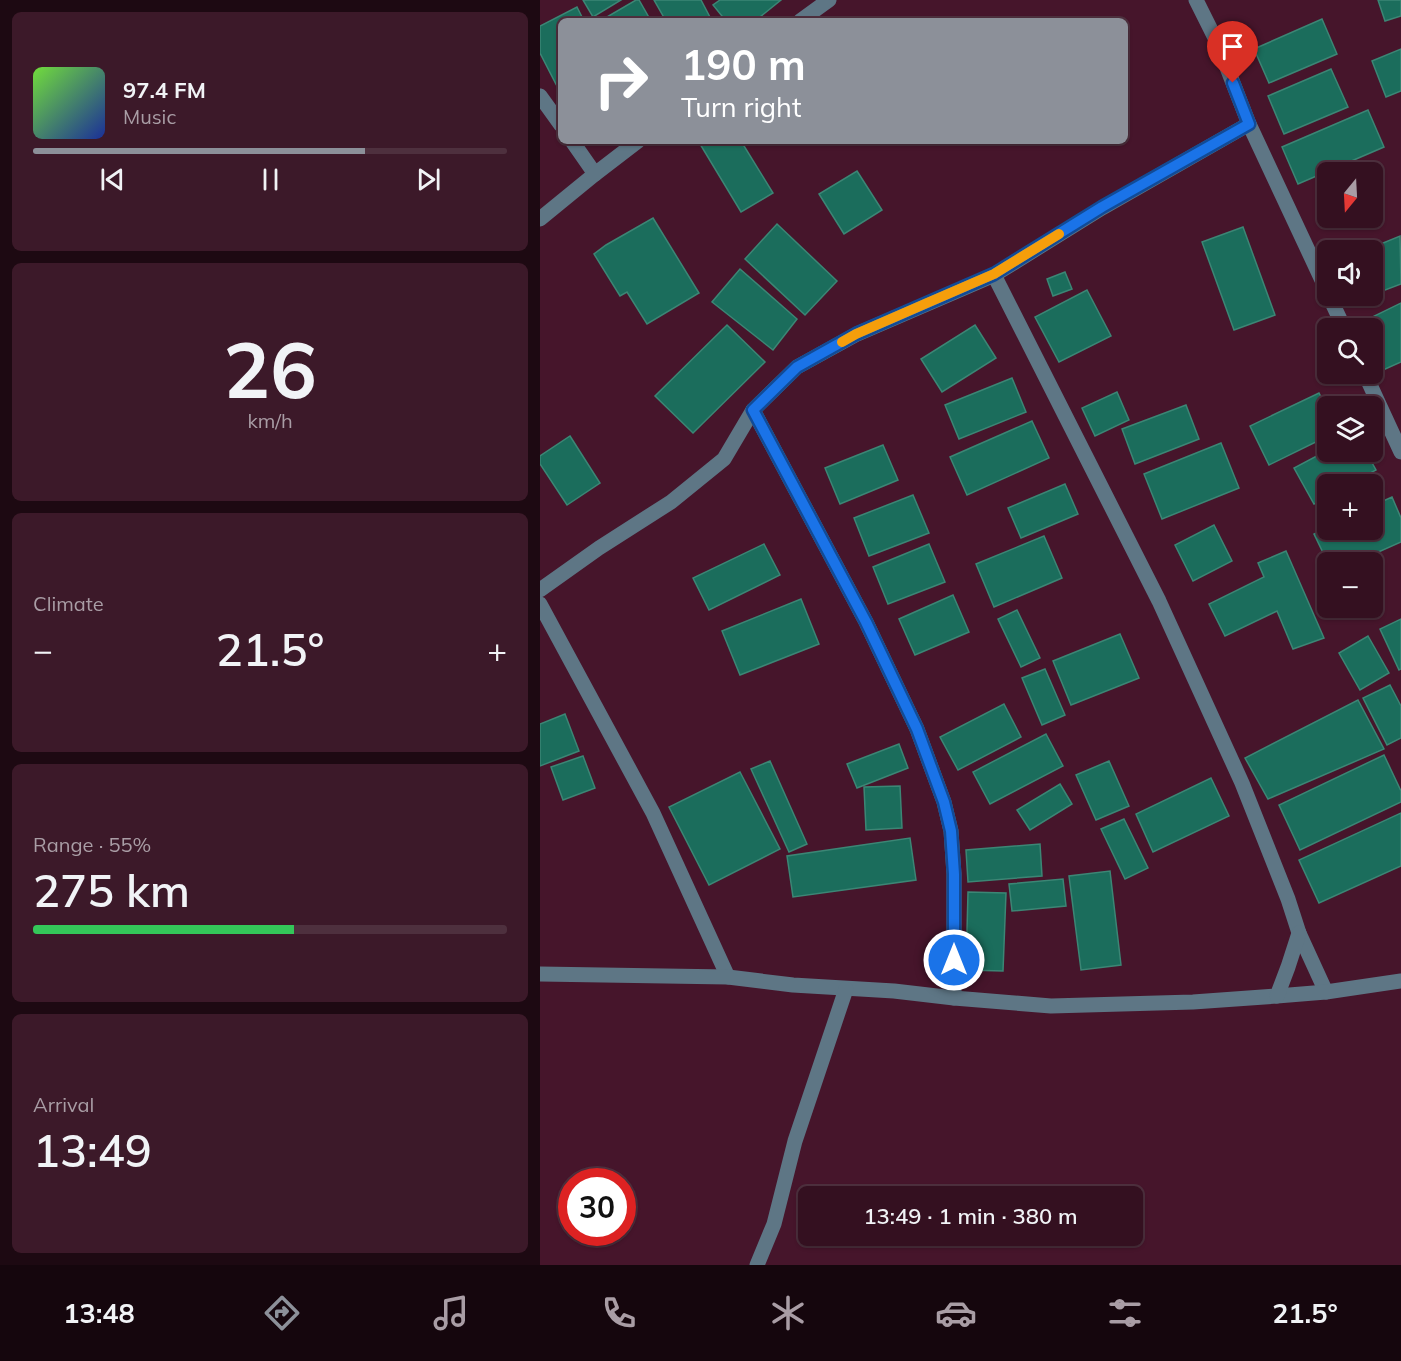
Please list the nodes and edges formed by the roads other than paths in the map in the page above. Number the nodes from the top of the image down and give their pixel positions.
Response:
1 (829, 0) edge
2 (1196, 0) edge
3 (804, 18) edge
4 (540, 96) edge
5 (558, 121) edge
6 (1249, 124) junction
7 (574, 144) edge
8 (634, 144) edge
9 (595, 174) junction
10 (540, 219) edge
11 (1317, 270) edge
12 (994, 274) junction
13 (1370, 384) edge
14 (753, 410) junction
15 (1401, 452) edge
16 (540, 590) edge
17 (540, 604) edge
18 (1299, 933) junction
19 (540, 974) edge
20 (728, 977) junction
21 (1401, 981) edge
22 (846, 988) junction
23 (1326, 992) junction
24 (1277, 996) junction
25 (954, 998) junction
26 (757, 1265) edge

1 - 3 street
2 - 6 street
4 - 5 street
6 - 11 street
6 - 12 street
7 - 9 street
8 - 9 street
9 - 10 street
12 - 14 street
12 - 18 street
13 - 15 street
14 - 16 street
14 - 25 street
17 - 20 street
18 - 23 street
18 - 24 street
19 - 20 street
20 - 22 street
21 - 23 street
22 - 25 street
22 - 26 street
23 - 24 street
24 - 25 street

